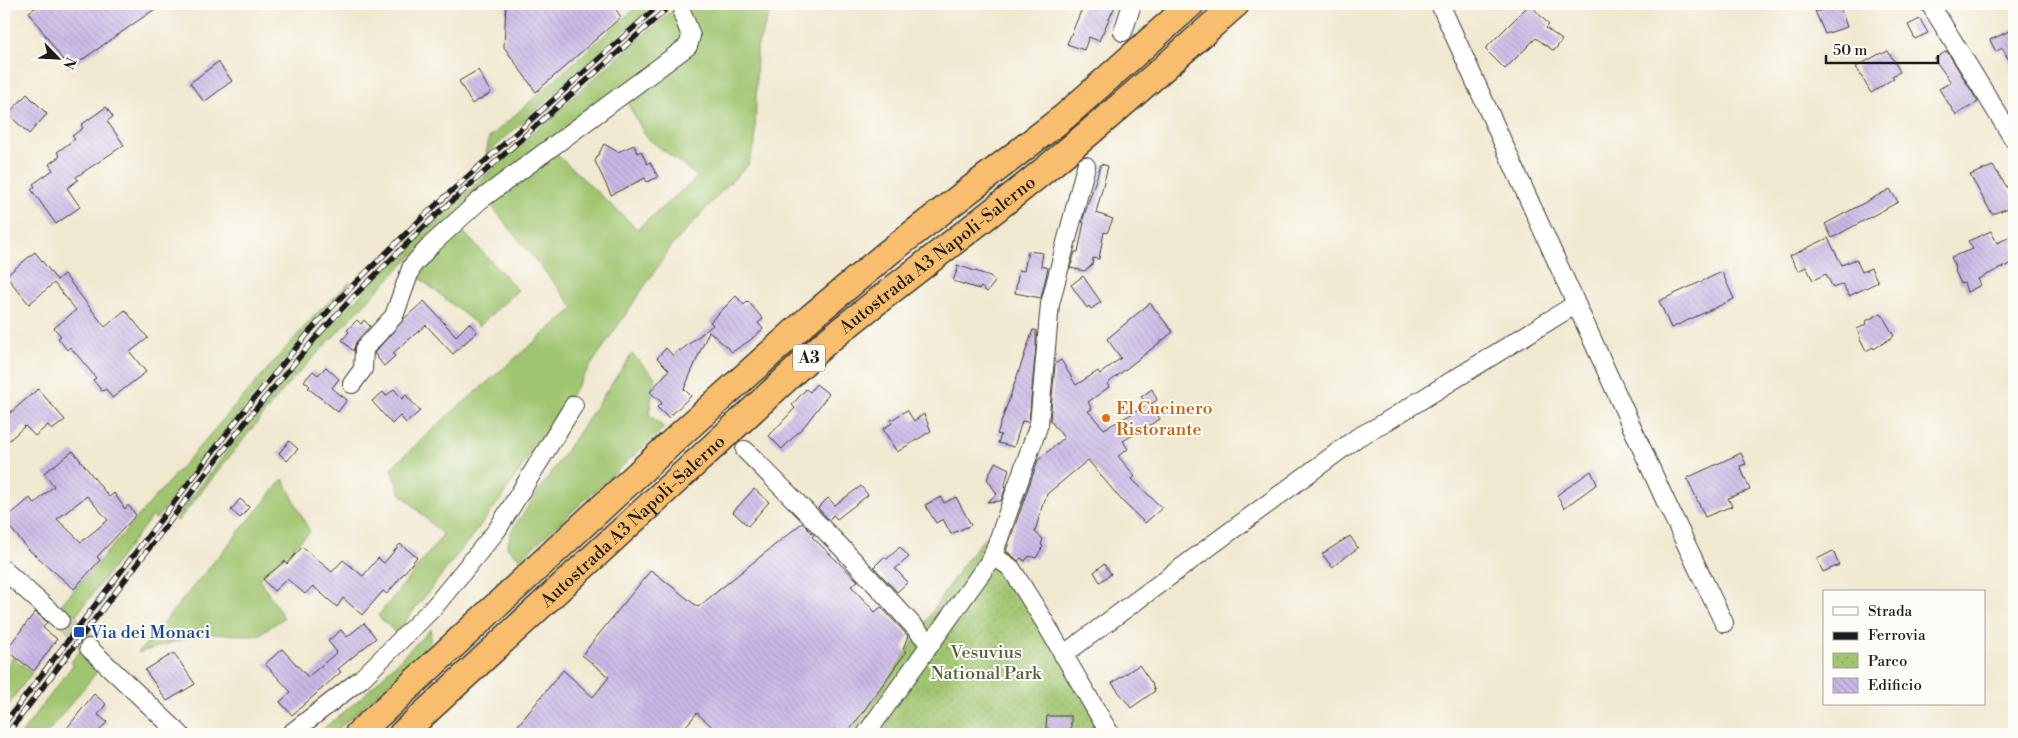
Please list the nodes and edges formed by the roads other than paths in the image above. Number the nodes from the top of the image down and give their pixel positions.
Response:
1 (1132, 4) edge
2 (1191, 4) edge
3 (1236, 4) edge
4 (1440, 4) edge
5 (1930, 4) edge
6 (683, 15) dead end
7 (1123, 32) dead end
8 (2014, 140) edge
9 (1086, 166) dead end
10 (1576, 304) junction
11 (352, 384) dead end
12 (574, 406) dead end
13 (745, 450) dead end
14 (992, 558) junction
15 (4, 570) edge
16 (60, 620) tunnel mouth
17 (1724, 623) dead end
18 (930, 644) junction
19 (89, 648) tunnel mouth
20 (1063, 655) junction
21 (180, 734) edge
22 (290, 734) edge
23 (358, 734) edge
24 (402, 734) edge
25 (866, 734) edge
26 (1110, 734) edge

1 - 7 street
2 - 23 highway, Autostrada A3 Napoli-Salerno / A3
3 - 24 highway, Autostrada A3 Napoli-Salerno / A3
4 - 10 street
5 - 8 street
6 - 11 street
9 - 14 street
10 - 17 street
10 - 20 street
12 - 22 street
13 - 18 street
14 - 18 street
14 - 20 street
15 - 16 street
18 - 25 street
19 - 21 street
20 - 26 street

